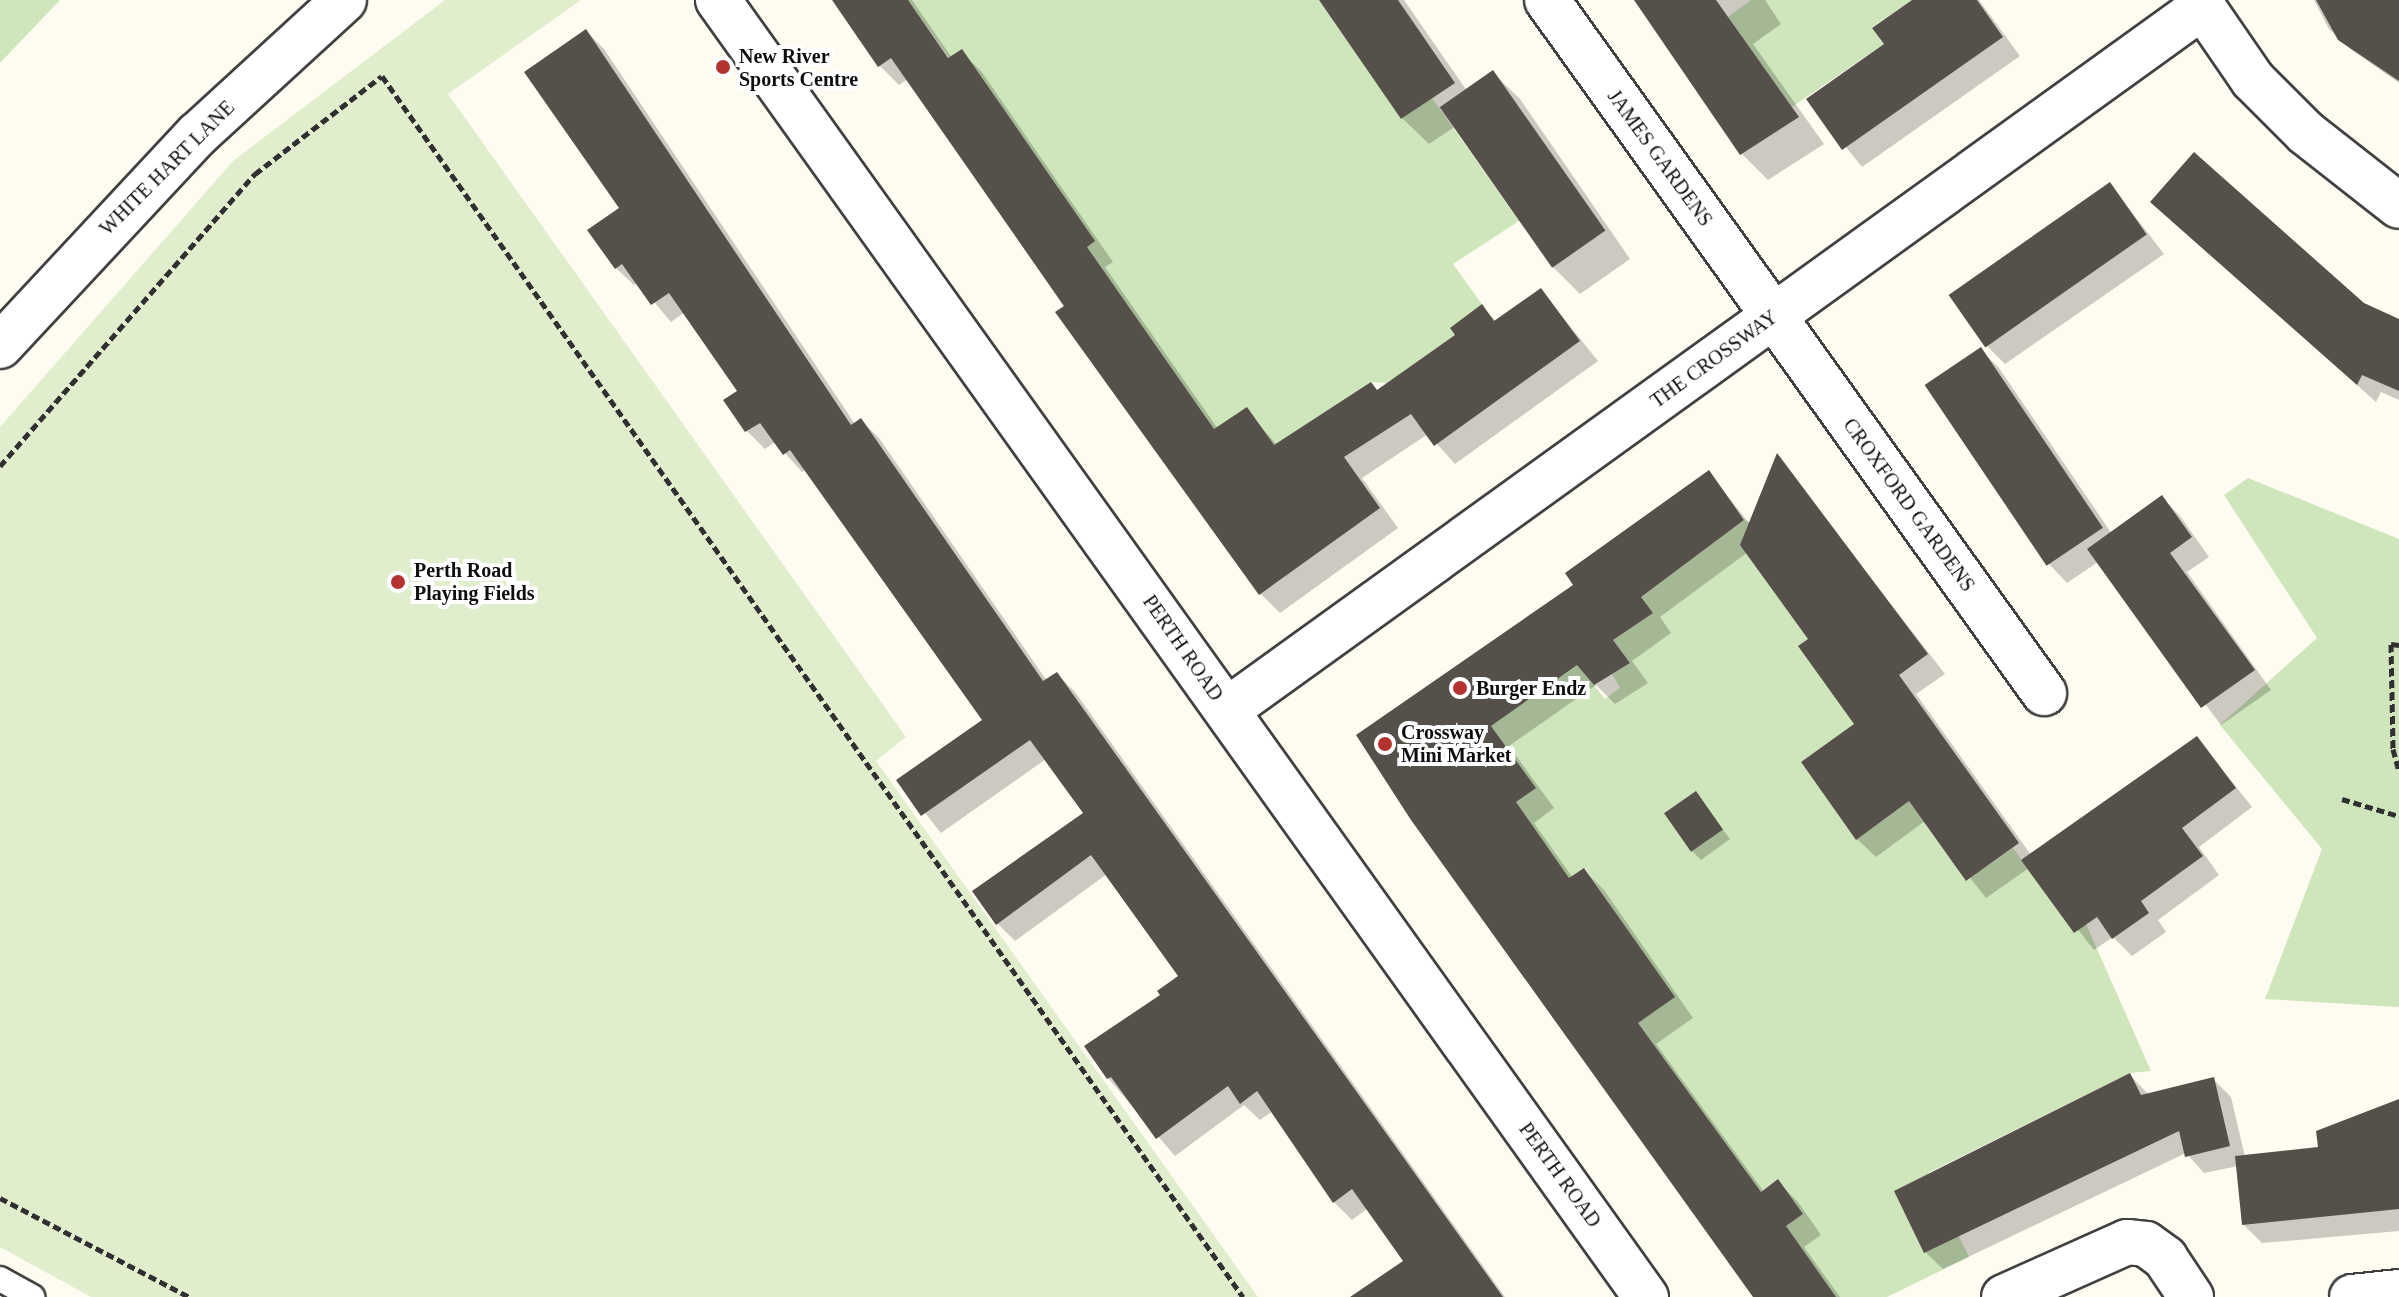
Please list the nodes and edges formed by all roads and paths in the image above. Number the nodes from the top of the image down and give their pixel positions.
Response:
1 (344, 0) edge
2 (718, 0) edge
3 (1547, 0) edge
4 (2200, 4) edge
5 (2399, 206) edge
6 (1773, 317) junction
7 (0, 346) edge
8 (0, 466) edge
9 (2399, 645) edge
10 (2044, 693) dead end
11 (1227, 710) junction
12 (2396, 749) edge
13 (2399, 771) edge
14 (2342, 799) dead end
15 (2399, 816) edge
16 (0, 1198) edge
17 (0, 1279) edge
18 (2197, 1292) edge
19 (2399, 1292) edge
20 (32, 1297) edge
21 (189, 1297) edge
22 (1243, 1297) edge
23 (1646, 1297) edge
24 (2004, 1297) edge
25 (2352, 1297) edge

1 - 7 street, WHITE HART LANE
2 - 11 street, PERTH ROAD
3 - 6 street, JAMES GARDENS
4 - 5 street
4 - 6 street, THE CROSSWAY
6 - 10 street, CROXFORD GARDENS
6 - 11 street, THE CROSSWAY
8 - 22 path
9 - 12 path
11 - 23 street, PERTH ROAD
12 - 13 path
14 - 15 path
16 - 21 path
17 - 20 lane
18 - 24 street
19 - 25 street

